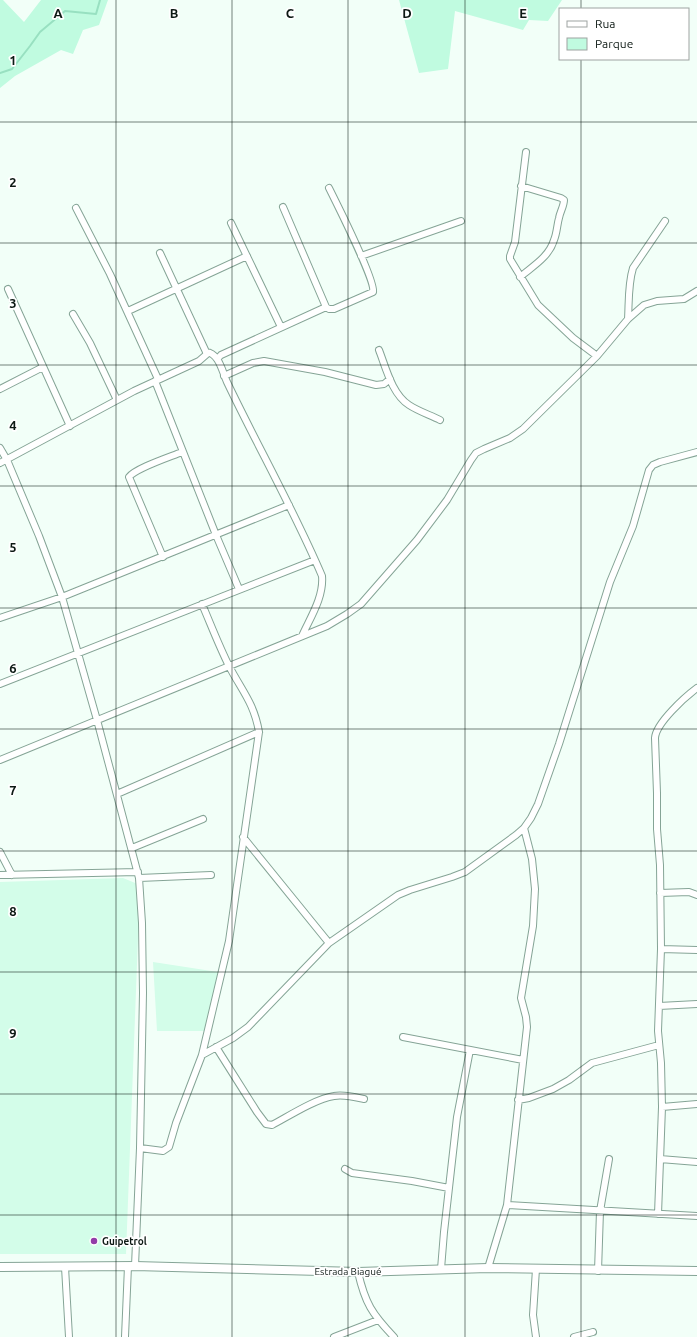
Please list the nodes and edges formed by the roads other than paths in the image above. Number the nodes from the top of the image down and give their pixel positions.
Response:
1 (526, 152) dead end
2 (521, 186) junction
3 (330, 188) dead end
4 (283, 207) dead end
5 (76, 208) dead end
6 (461, 221) dead end
7 (666, 221) dead end
8 (231, 223) dead end
9 (160, 253) dead end
10 (247, 256) junction
11 (361, 256) junction
12 (520, 276) junction
13 (175, 289) junction
14 (8, 290) dead end
15 (697, 291) edge
16 (326, 306) junction
17 (128, 311) junction
18 (74, 314) dead end
19 (628, 319) junction
20 (281, 327) junction
21 (379, 350) dead end
22 (206, 352) junction
23 (597, 356) junction
24 (218, 358) junction
25 (43, 367) junction
26 (224, 376) junction
27 (390, 379) junction
28 (156, 380) junction
29 (0, 389) edge
30 (117, 400) junction
31 (440, 420) dead end
32 (70, 426) junction
33 (0, 448) edge
34 (182, 452) junction
35 (697, 452) edge
36 (7, 460) junction
37 (0, 463) edge
38 (289, 505) junction
39 (216, 535) junction
40 (163, 556) junction
41 (315, 560) junction
42 (239, 589) junction
43 (62, 596) junction
44 (202, 604) junction
45 (0, 618) edge
46 (302, 636) junction
47 (78, 654) junction
48 (230, 667) junction
49 (0, 684) edge
50 (697, 688) edge
51 (97, 720) junction
52 (259, 732) junction
53 (0, 760) edge
54 (117, 794) junction
55 (203, 819) dead end
56 (524, 828) junction
57 (243, 837) junction
58 (132, 848) junction
59 (0, 852) edge
60 (0, 875) edge
61 (12, 875) junction
62 (139, 875) junction
63 (211, 875) dead end
64 (660, 892) junction
65 (697, 895) edge
66 (329, 943) junction
67 (661, 949) junction
68 (697, 950) edge
69 (697, 1004) edge
70 (659, 1006) junction
71 (403, 1037) dead end
72 (659, 1045) junction
73 (216, 1047) junction
74 (470, 1050) junction
75 (202, 1055) junction
76 (523, 1060) junction
77 (364, 1099) dead end
78 (518, 1100) junction
79 (697, 1104) edge
80 (662, 1107) junction
81 (140, 1148) junction
82 (609, 1159) dead end
83 (660, 1159) junction
84 (697, 1162) edge
85 (345, 1169) dead end
86 (449, 1188) junction
87 (506, 1205) junction
88 (600, 1211) junction
89 (658, 1214) junction
90 (697, 1216) edge
91 (132, 1266) junction
92 (0, 1267) edge
93 (65, 1267) junction
94 (488, 1268) junction
95 (441, 1269) junction
96 (536, 1269) junction
97 (598, 1270) junction
98 (697, 1271) edge
99 (358, 1272) junction
100 (378, 1320) junction
101 (593, 1332) dead end
102 (69, 1337) edge
103 (125, 1337) edge
104 (334, 1337) edge
105 (394, 1337) edge
106 (536, 1337) edge
107 (574, 1337) edge

1 - 2 street
2 - 12 street
2 - 12 street
3 - 11 street
4 - 16 street
5 - 17 street
6 - 11 street
7 - 19 street
8 - 10 street
9 - 13 street
10 - 13 street
10 - 20 street
11 - 16 street
12 - 23 street
13 - 17 street
13 - 22 street
14 - 25 street
15 - 19 street
16 - 20 street
17 - 28 street
18 - 30 street
19 - 23 street
20 - 24 street
21 - 27 street
22 - 24 street
22 - 28 street
23 - 46 street
24 - 26 street
25 - 29 street
25 - 32 street
26 - 27 street
26 - 38 street
27 - 31 street
28 - 30 street
28 - 34 street
30 - 32 street
32 - 36 street
33 - 36 street
34 - 39 street
34 - 40 street
35 - 56 street
36 - 37 street
36 - 43 street
38 - 39 street
38 - 41 street
39 - 40 street
39 - 42 street
40 - 43 street
41 - 42 street
41 - 46 street
42 - 44 street
43 - 45 street
43 - 47 street
44 - 47 street
44 - 48 street
46 - 48 street
47 - 49 street
47 - 51 street
48 - 51 street
48 - 52 street
50 - 64 street
51 - 53 street
51 - 54 street
52 - 54 street
52 - 57 street
54 - 58 street
55 - 58 street
56 - 66 street
56 - 76 street
57 - 66 street
57 - 75 street
58 - 62 street
59 - 61 street
60 - 61 street
61 - 62 street
62 - 63 street
62 - 81 street
64 - 65 street
64 - 67 street
66 - 73 street
67 - 68 street
67 - 70 street
69 - 70 street
70 - 72 street
71 - 74 street
72 - 78 street
72 - 80 street
73 - 75 street
73 - 77 street
74 - 76 street
74 - 86 street
75 - 81 street
76 - 78 street
78 - 87 street
79 - 80 street
80 - 83 street
81 - 91 street
82 - 88 street
83 - 84 street
83 - 89 street
85 - 86 street
86 - 95 street
87 - 88 street
87 - 94 street
88 - 89 street
88 - 97 street
89 - 90 street
91 - 93 main road, Estrada Biagué
91 - 99 main road, Estrada Biagué
91 - 103 street
92 - 93 main road, Estrada Biagué
93 - 102 street
94 - 95 main road, Estrada Biagué
94 - 96 main road, Estrada Biagué
95 - 99 main road, Estrada Biagué
96 - 97 main road, Estrada Biagué
96 - 106 street
97 - 98 main road, Estrada Biagué
99 - 100 street
100 - 104 street
100 - 105 street
101 - 107 street

